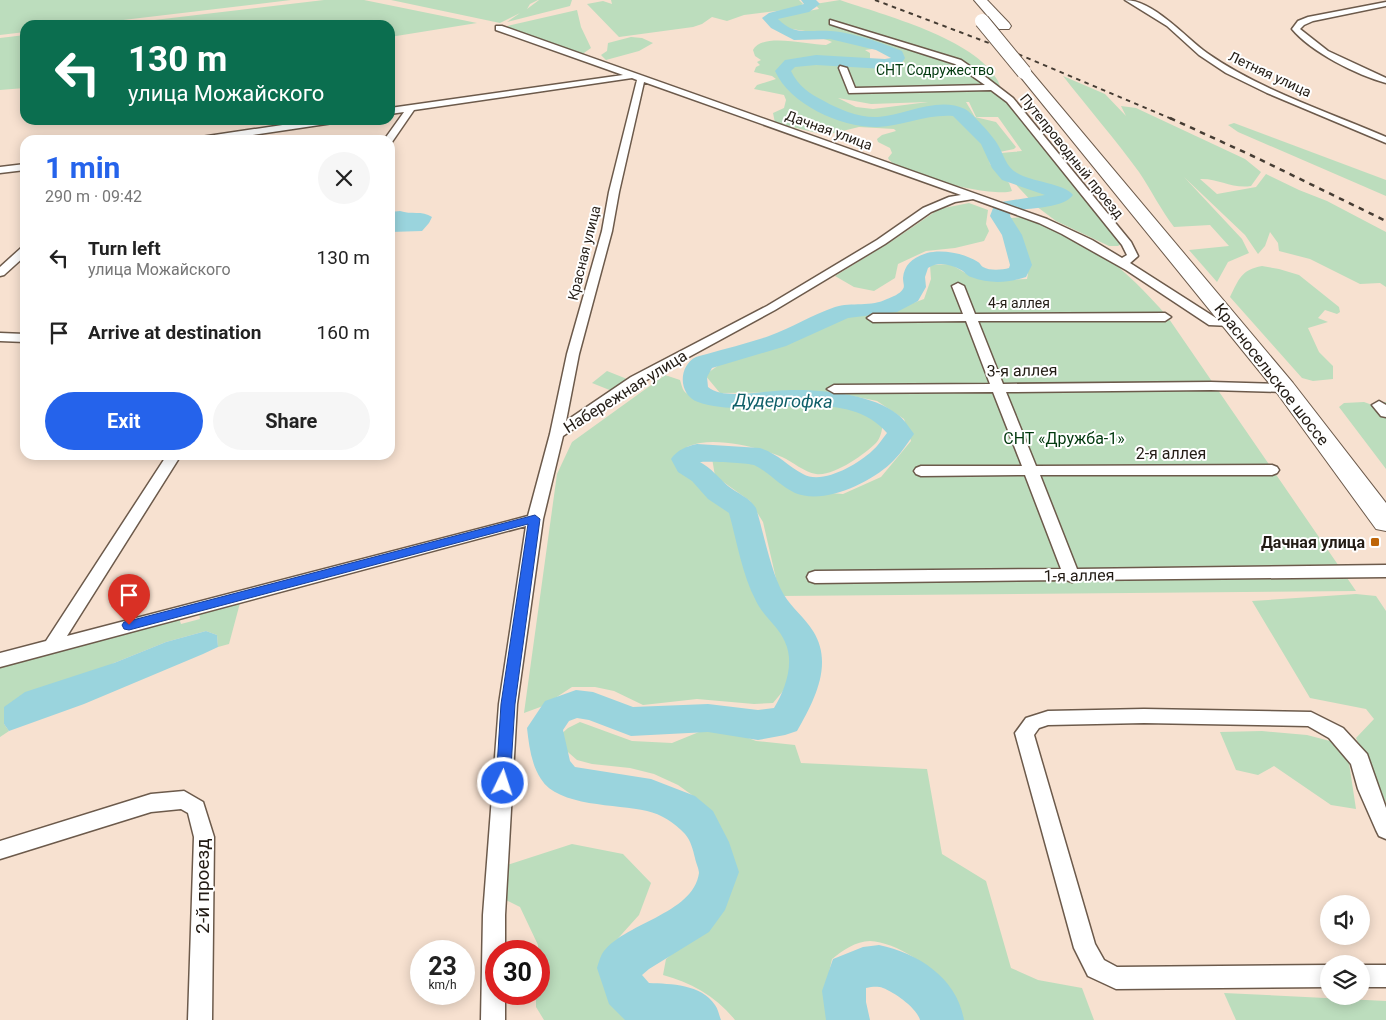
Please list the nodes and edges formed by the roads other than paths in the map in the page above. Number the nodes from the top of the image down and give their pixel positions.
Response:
1 (965, 0) edge
2 (980, 0) edge
3 (1128, 0) edge
4 (1386, 4) edge
5 (833, 22) dead end
6 (499, 28) dead end
7 (842, 68) dead end
8 (638, 77) junction
9 (1386, 81) edge
10 (993, 87) junction
11 (411, 108) junction
12 (395, 111) edge
13 (300, 125) edge
14 (234, 135) edge
15 (392, 135) edge
16 (1386, 140) edge
17 (20, 168) edge
18 (0, 170) edge
19 (973, 197) junction
20 (1153, 230) junction
21 (20, 254) edge
22 (1123, 262) junction
23 (0, 272) edge
24 (958, 286) dead end
25 (1165, 317) dead end
26 (873, 318) dead end
27 (970, 318) junction
28 (1232, 322) junction
29 (0, 337) edge
30 (20, 338) edge
31 (999, 388) junction
32 (1285, 388) junction
33 (834, 389) dead end
34 (557, 434) junction
35 (171, 460) edge
36 (1272, 470) dead end
37 (921, 471) dead end
38 (1032, 471) junction
39 (535, 519) junction
40 (1386, 522) edge
41 (1386, 572) edge
42 (1072, 576) junction
43 (815, 577) dead end
44 (52, 646) junction
45 (0, 660) edge
46 (1386, 830) edge
47 (0, 850) edge
48 (1320, 976) edge
49 (1370, 976) edge
50 (1386, 976) edge
51 (200, 1020) edge
52 (493, 1020) edge

1 - 20 highway, Красносельское шоссе, bridge
2 - 20 highway, Красносельское шоссе
3 - 16 street, Летняя улица
4 - 9 street
5 - 10 street, Путепроводный проезд
6 - 8 street
7 - 10 street
8 - 11 street, Дачная улица
8 - 19 street, Дачная улица
8 - 34 street, Красная улица
10 - 22 street, Путепроводный проезд
11 - 12 street, Дачная улица
11 - 15 street
13 - 14 street
17 - 18 street
19 - 22 street, Дачная улица
19 - 34 street, Набережная улица
20 - 28 highway, Красносельское шоссе
21 - 23 street
22 - 28 street, Дачная улица
24 - 27 street
25 - 27 street, 4-я аллея
26 - 27 street, 4-я аллея
27 - 31 street
28 - 32 highway, Красносельское шоссе
29 - 30 street
31 - 32 street, 3-я аллея
31 - 33 street, 3-я аллея
31 - 38 street
32 - 40 highway, Красносельское шоссе
34 - 39 street, Набережная улица
35 - 44 street
36 - 38 street, 2-я аллея
37 - 38 street, 2-я аллея
38 - 42 street
39 - 44 street
39 - 52 street, Набережная улица
41 - 42 street, 1-я аллея
42 - 43 street, 1-я аллея
44 - 45 street
46 - 48 street
47 - 51 street, 2-й проезд
49 - 50 street

